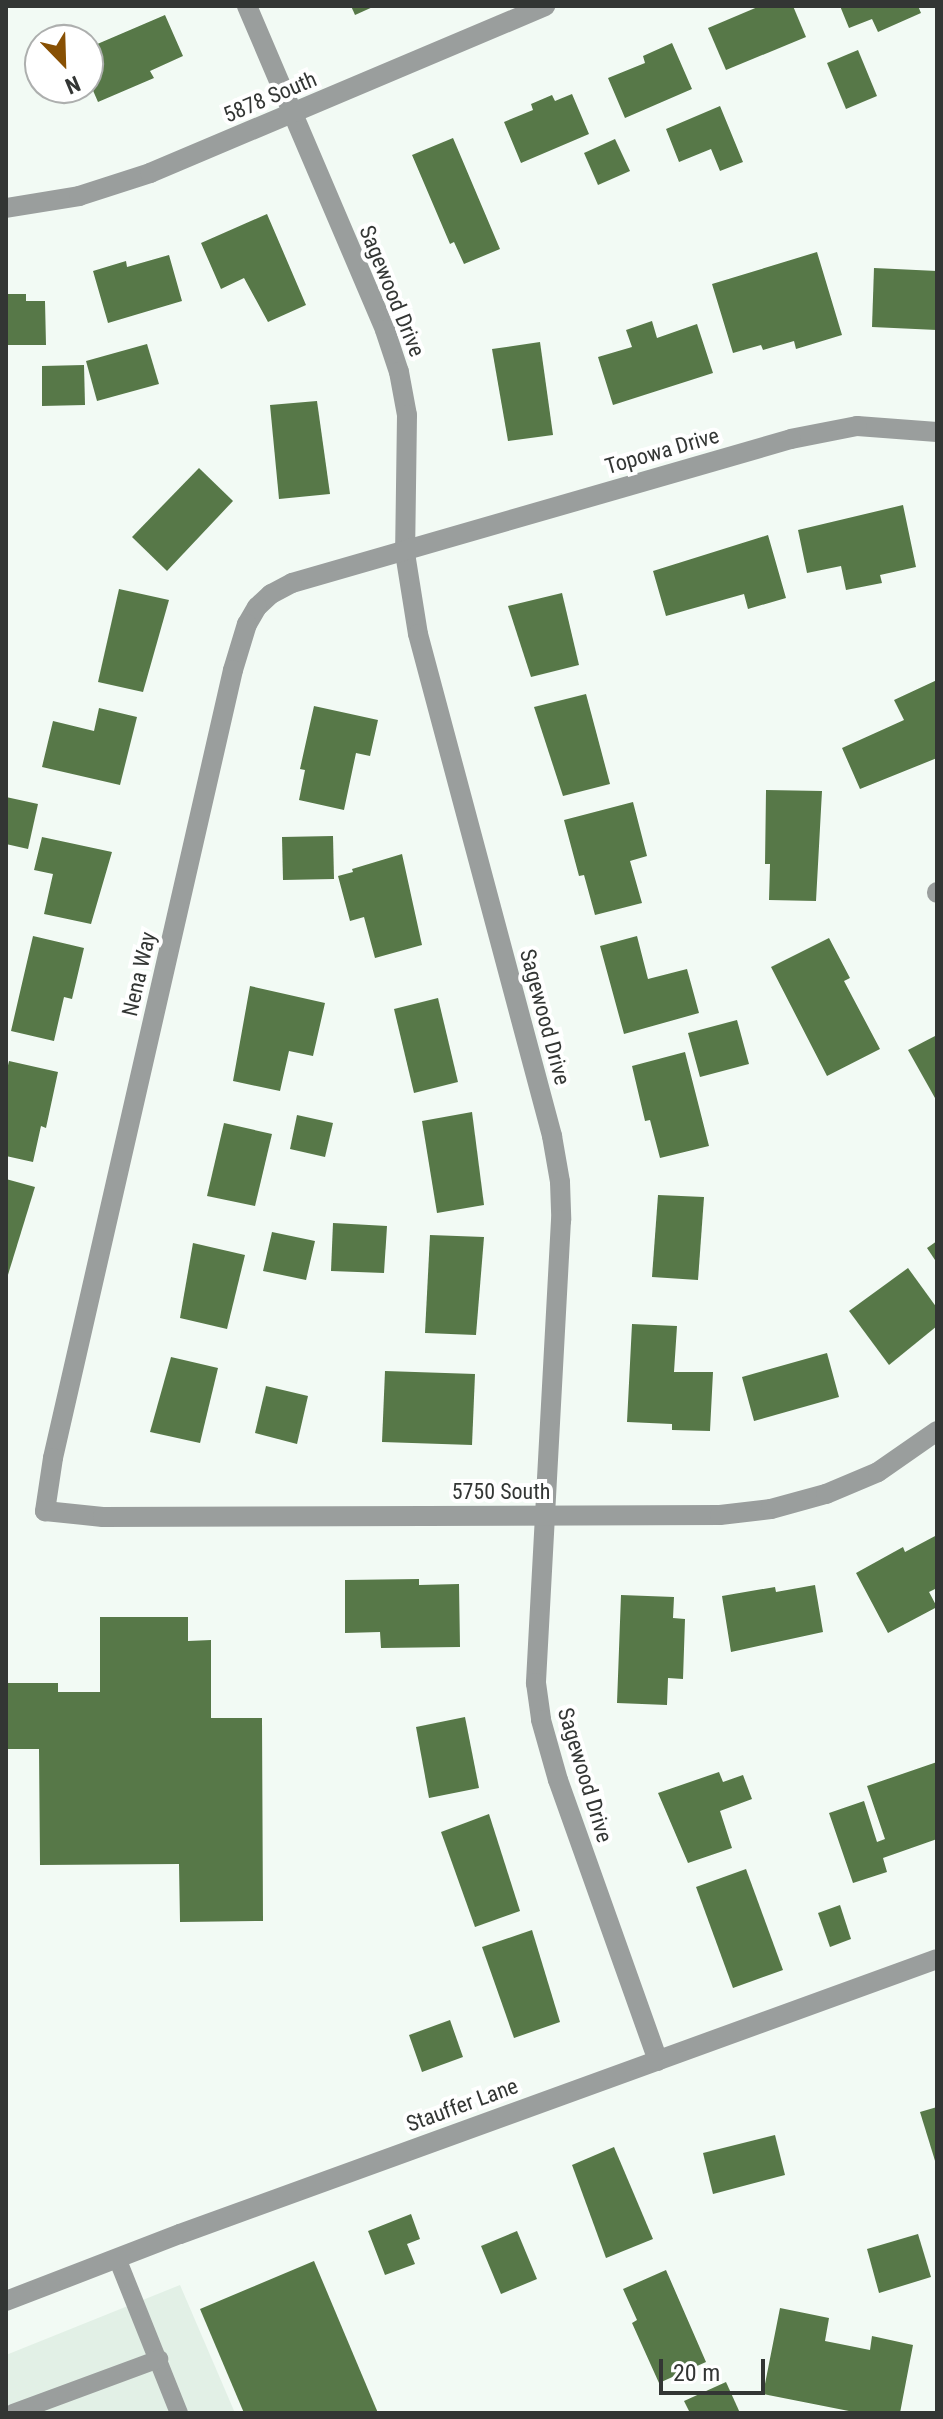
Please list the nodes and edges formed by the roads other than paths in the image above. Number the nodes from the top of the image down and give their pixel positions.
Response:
1 (247, 6) edge
2 (545, 6) edge
3 (293, 114) junction
4 (6, 208) edge
5 (937, 432) edge
6 (405, 553) junction
7 (937, 1431) edge
8 (45, 1511) joint
9 (543, 1516) junction
10 (937, 1959) edge
11 (658, 2061) junction
12 (117, 2258) junction
13 (6, 2301) edge
14 (159, 2359) junction
15 (13, 2413) edge
16 (179, 2413) edge

1 - 3 street, Sagewood Drive
2 - 3 street, 5878 South
3 - 4 street, 5878 South
3 - 6 street, Sagewood Drive
5 - 6 street, Topowa Drive
6 - 8 street, Nena Way
6 - 9 street, Sagewood Drive
7 - 9 street, 5750 South
8 - 9 street, 5750 South
9 - 11 street, Sagewood Drive
10 - 11 street, Stauffer Lane
11 - 12 street, Stauffer Lane
12 - 13 street, Stauffer Lane
12 - 14 lane
14 - 15 lane
14 - 16 lane

